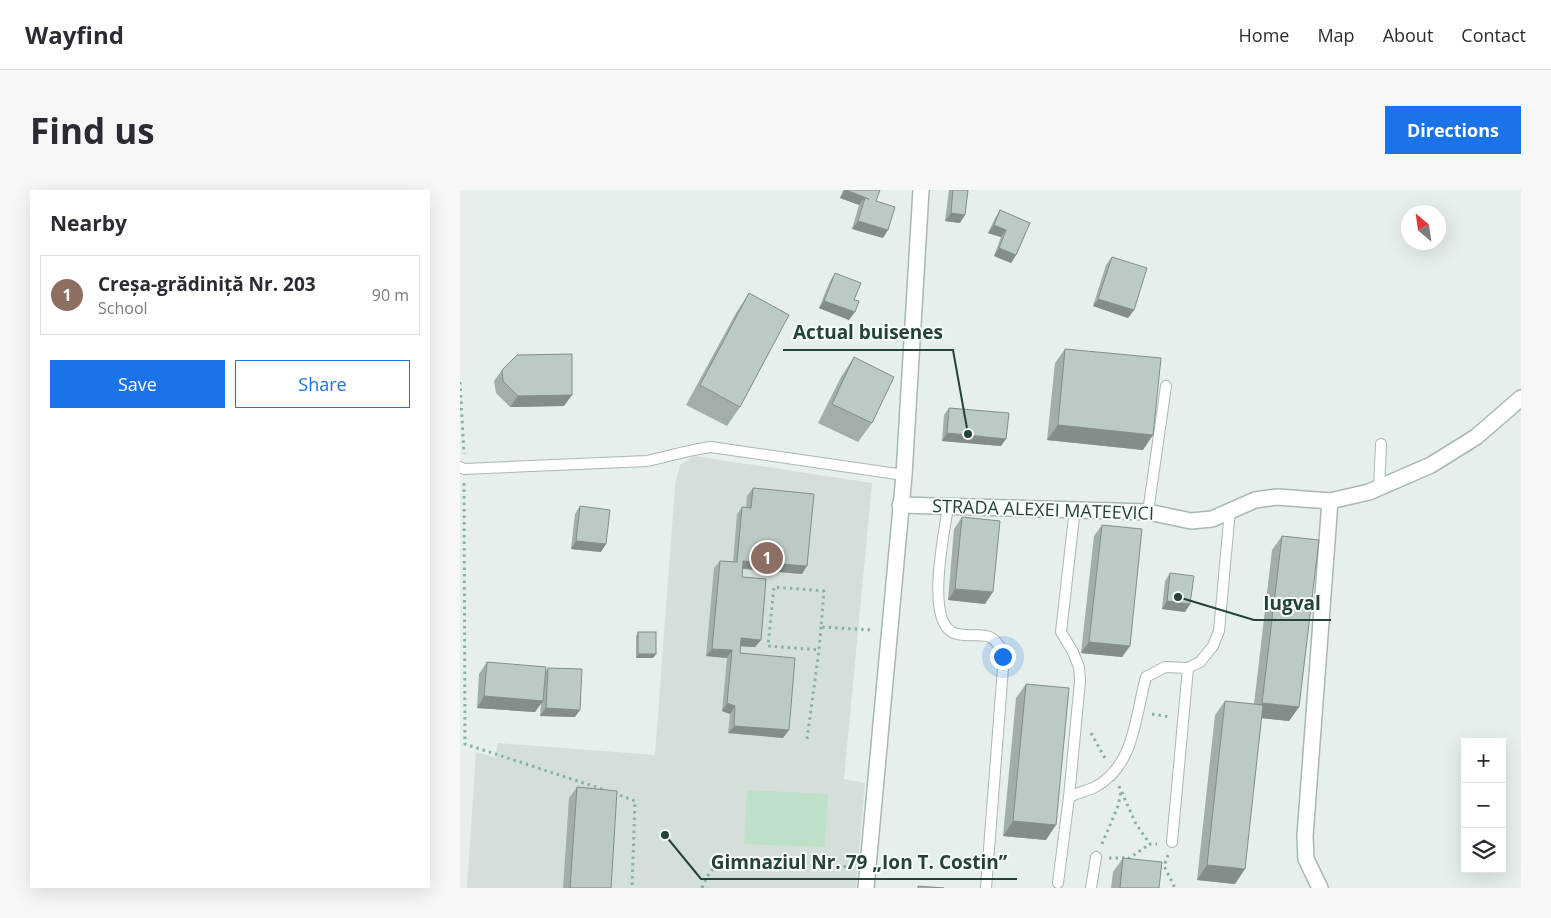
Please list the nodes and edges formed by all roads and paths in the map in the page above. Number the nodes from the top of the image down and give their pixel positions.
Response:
1 (920, 190) edge
2 (460, 382) edge
3 (1166, 386) dead end
4 (1520, 399) edge
5 (1381, 444) dead end
6 (462, 468) edge
7 (904, 474) junction
8 (1379, 489) junction
9 (1330, 501) junction
10 (900, 505) junction
11 (948, 506) junction
12 (1075, 508) junction
13 (1230, 510) junction
14 (1148, 512) junction
15 (821, 626) junction
16 (888, 631) junction
17 (819, 650) junction
18 (1188, 668) junction
19 (1136, 712) junction
20 (1183, 718) junction
21 (807, 739) dead end
22 (1123, 782) dead end
23 (1069, 796) junction
24 (1172, 842) joint
25 (1150, 844) dead end
26 (1096, 857) junction
27 (1128, 859) junction
28 (1137, 860) edge
29 (1155, 864) edge
30 (1164, 866) junction
31 (868, 868) junction
32 (1058, 883) dead end
33 (632, 888) edge
34 (702, 888) edge
35 (866, 888) edge
36 (986, 888) edge
37 (1092, 888) edge
38 (1175, 888) edge
39 (1320, 888) edge

1 - 7 street
2 - 6 path
3 - 14 lane
4 - 8 street, STRADA ALEXEI MATEEVICI
5 - 8 lane
6 - 7 lane
6 - 33 path
7 - 10 street
8 - 9 street, STRADA ALEXEI MATEEVICI
9 - 13 street, STRADA ALEXEI MATEEVICI
9 - 39 street
10 - 11 street, STRADA ALEXEI MATEEVICI
10 - 16 street
11 - 12 street, STRADA ALEXEI MATEEVICI
11 - 36 lane
12 - 14 street, STRADA ALEXEI MATEEVICI
12 - 23 lane
13 - 14 street, STRADA ALEXEI MATEEVICI
13 - 18 lane
15 - 16 path
15 - 17 path
15 - 17 path
16 - 31 street
17 - 21 path
18 - 19 lane
18 - 20 lane
19 - 20 path
19 - 23 lane
20 - 24 lane
22 - 26 path
23 - 32 lane
24 - 30 path
25 - 27 path
26 - 27 path
26 - 37 lane
27 - 28 path
29 - 30 path
30 - 38 path
31 - 34 path
31 - 35 street

